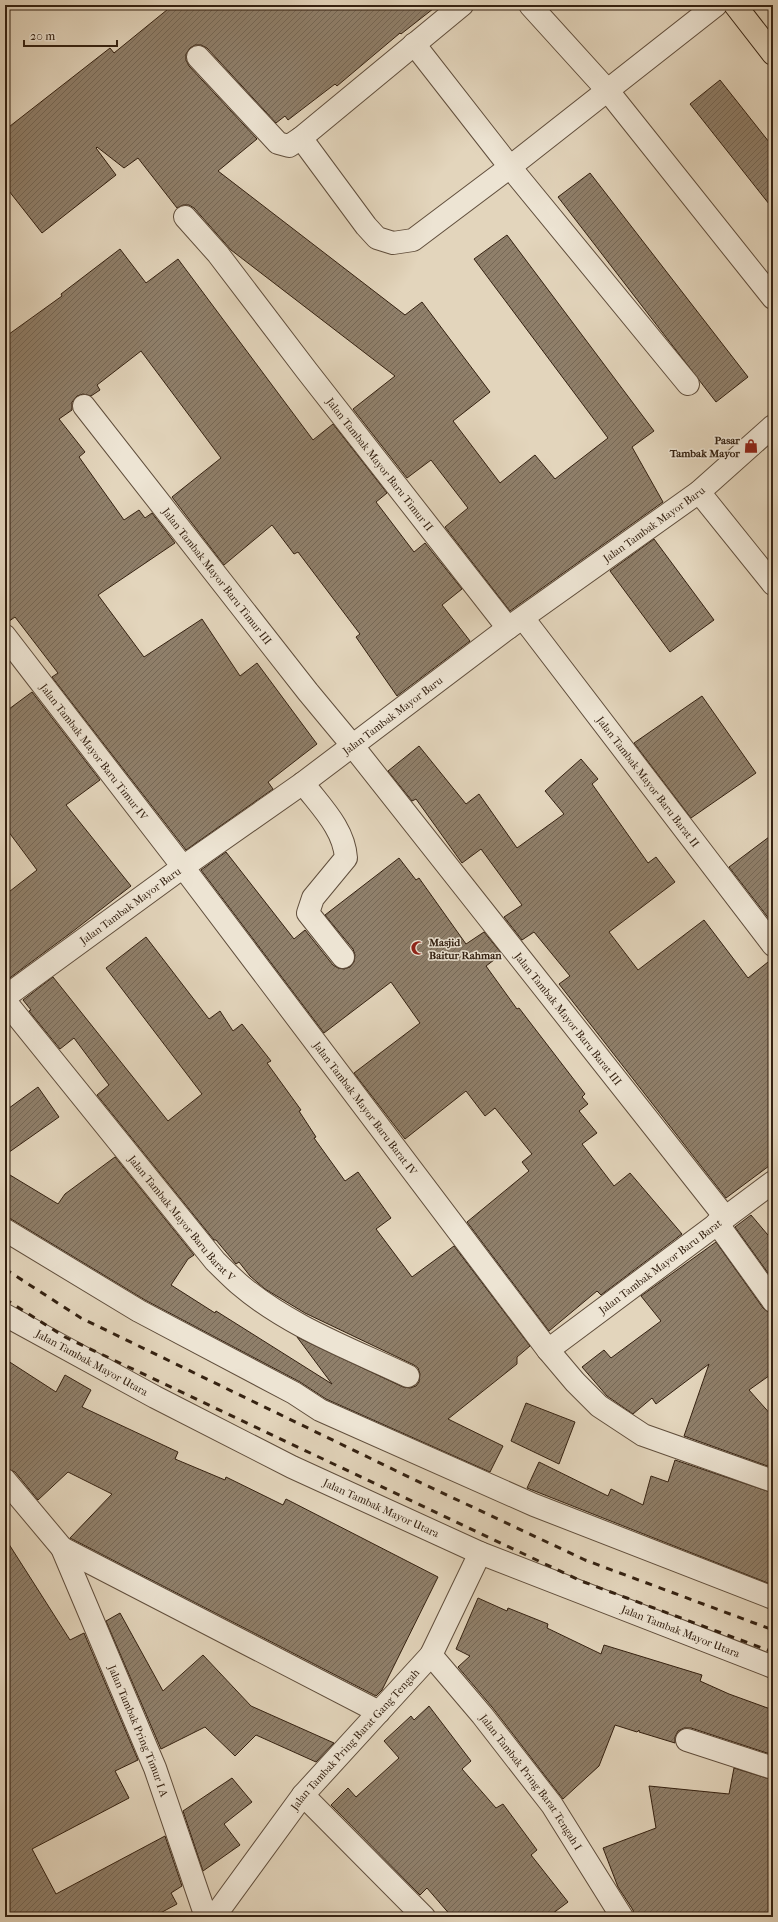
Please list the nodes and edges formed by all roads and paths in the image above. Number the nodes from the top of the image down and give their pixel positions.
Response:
1 (462, 5) edge
2 (530, 5) edge
3 (716, 5) edge
4 (735, 5) edge
5 (414, 44) junction
6 (773, 54) edge
7 (198, 57) dead end
8 (608, 91) junction
9 (301, 138) junction
10 (510, 167) junction
11 (184, 217) dead end
12 (773, 298) edge
13 (688, 384) dead end
14 (84, 406) dead end
15 (773, 426) edge
16 (699, 492) junction
17 (773, 584) edge
18 (516, 623) junction
19 (5, 636) edge
20 (352, 745) junction
21 (303, 783) junction
22 (183, 867) junction
23 (773, 945) edge
24 (343, 957) dead end
25 (5, 997) edge
26 (5, 1001) edge
27 (773, 1182) edge
28 (721, 1220) junction
29 (5, 1230) edge
30 (773, 1301) edge
31 (5, 1315) edge
32 (548, 1350) junction
33 (408, 1376) dead end
34 (5, 1480) edge
35 (773, 1481) edge
36 (62, 1548) junction
37 (480, 1553) junction
38 (773, 1598) edge
39 (431, 1655) junction
40 (773, 1667) edge
41 (379, 1712) junction
42 (687, 1740) dead end
43 (773, 1768) edge
44 (303, 1795) junction
45 (206, 1917) edge
46 (214, 1917) edge
47 (424, 1917) edge
48 (622, 1917) edge

1 - 5 street
2 - 8 street
3 - 8 street
4 - 6 main road
5 - 9 street
5 - 10 street
7 - 9 street
8 - 10 street
8 - 12 street
9 - 10 street
10 - 13 street
11 - 18 street, Jalan Tambak Mayor Baru Timur II
14 - 20 street, Jalan Tambak Mayor Baru Timur III
15 - 16 street, Jalan Tambak Mayor Baru
16 - 17 street
16 - 18 street, Jalan Tambak Mayor Baru
18 - 20 street, Jalan Tambak Mayor Baru
18 - 23 street, Jalan Tambak Mayor Baru Barat II
19 - 22 street, Jalan Tambak Mayor Baru Timur IV
20 - 21 street, Jalan Tambak Mayor Baru
20 - 28 street, Jalan Tambak Mayor Baru Barat III
21 - 22 street, Jalan Tambak Mayor Baru
21 - 24 street
22 - 25 street, Jalan Tambak Mayor Baru
22 - 32 street, Jalan Tambak Mayor Baru Barat IV
26 - 33 street, Jalan Tambak Mayor Baru Barat V
27 - 28 street, Jalan Tambak Mayor Baru Barat
28 - 30 street, Jalan Tambak Mayor Baru Barat III
28 - 32 street, Jalan Tambak Mayor Baru Barat
29 - 38 street
31 - 37 street, Jalan Tambak Mayor Utara
32 - 35 street, Jalan Tambak Mayor Baru Barat IV
34 - 36 street, Jalan Tambak Pring Timur I A
36 - 41 street, Jalan Tambak Pring Timur I A
36 - 45 street, Jalan Tambak Pring Timur I A
37 - 39 street, Jalan Tambak Pring Barat Gang Tengah
37 - 40 street, Jalan Tambak Mayor Utara
39 - 41 street, Jalan Tambak Pring Barat Gang Tengah
39 - 48 street, Jalan Tambak Pring Barat Tengah I
41 - 44 street, Jalan Tambak Pring Barat Gang Tengah
42 - 43 street
44 - 46 street, Jalan Tambak Pring Barat Gang Tengah
44 - 47 street

